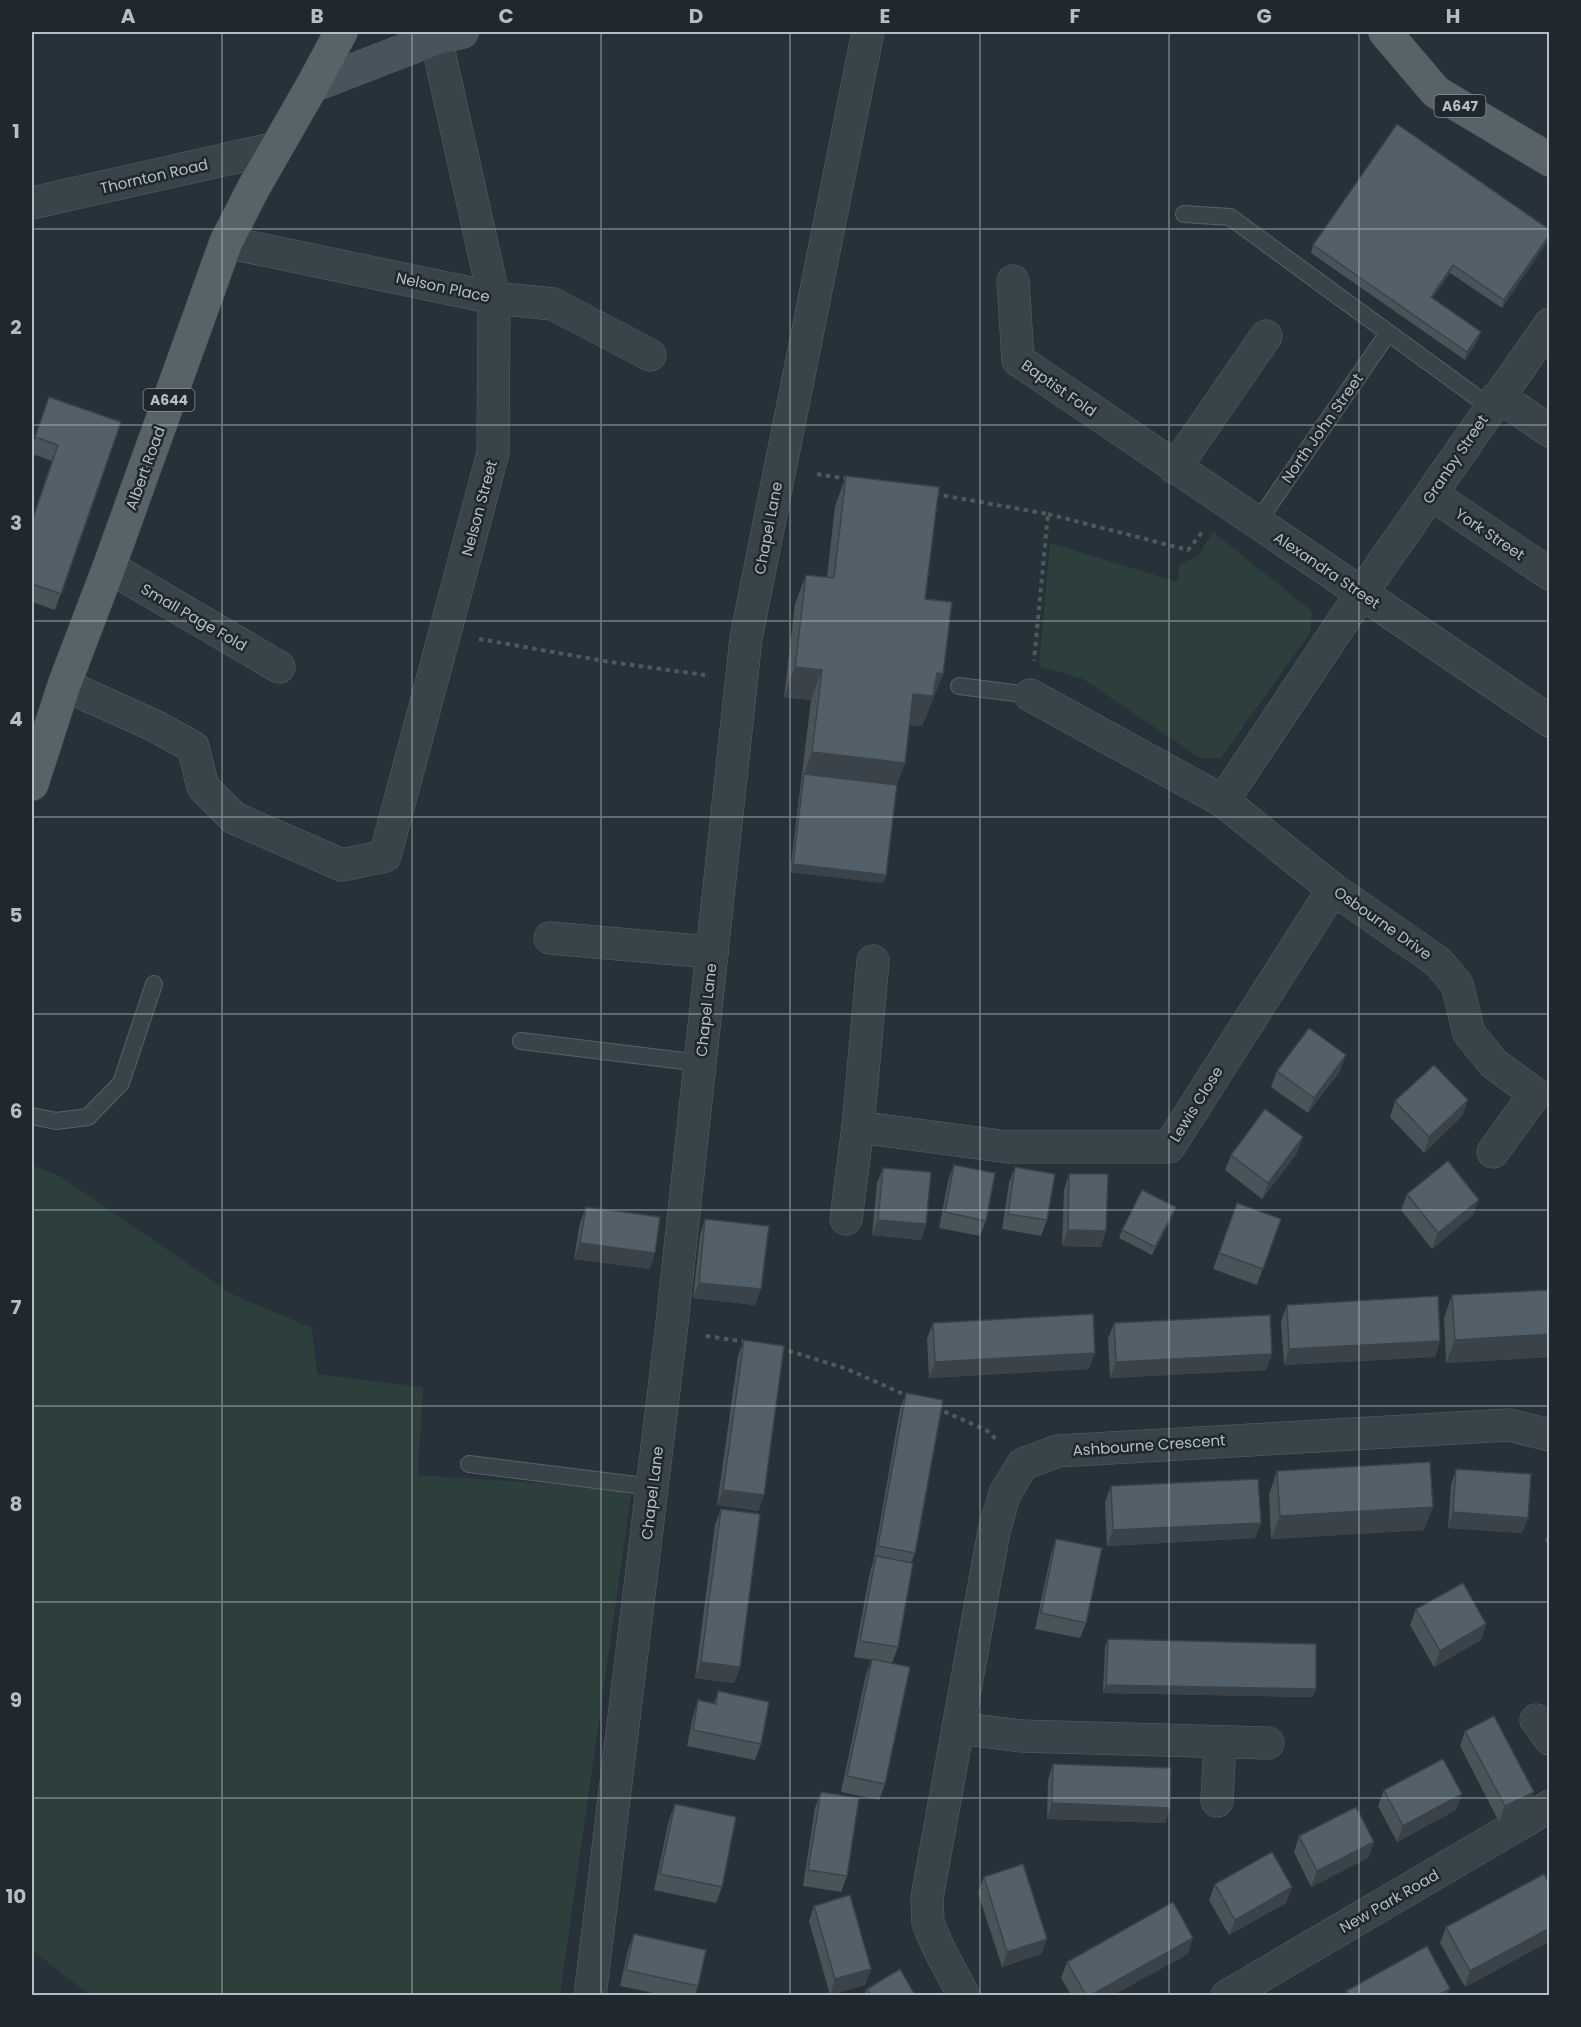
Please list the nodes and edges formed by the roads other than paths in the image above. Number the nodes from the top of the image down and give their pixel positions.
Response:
1 (341, 32) edge
2 (868, 32) edge
3 (1383, 32) edge
4 (449, 35) edge
5 (312, 86) junction
6 (276, 148) junction
7 (1550, 160) edge
8 (32, 203) edge
9 (1184, 214) dead end
10 (226, 242) junction
11 (1013, 281) dead end
12 (494, 298) junction
13 (1550, 324) edge
14 (1388, 333) junction
15 (1266, 336) dead end
16 (650, 355) dead end
17 (1494, 402) junction
18 (1105, 420) joint
19 (1550, 431) edge
20 (1175, 468) junction
21 (1431, 494) junction
22 (1257, 523) junction
23 (109, 567) junction
24 (1550, 574) edge
25 (1361, 594) junction
26 (279, 667) dead end
27 (64, 685) junction
28 (959, 686) dead end
29 (1030, 695) joint
30 (1550, 721) edge
31 (32, 784) edge
32 (1222, 801) junction
33 (1333, 889) junction
34 (550, 938) dead end
35 (712, 954) junction
36 (873, 961) dead end
37 (154, 984) dead end
38 (521, 1041) dead end
39 (700, 1063) junction
40 (32, 1116) edge
41 (858, 1127) junction
42 (1494, 1152) dead end
43 (846, 1219) dead end
44 (1550, 1435) edge
45 (469, 1464) dead end
46 (652, 1487) junction
47 (958, 1728) junction
48 (1220, 1742) junction
49 (1268, 1743) dead end
50 (1217, 1801) dead end
51 (1550, 1806) edge
52 (590, 1995) edge
53 (964, 1995) edge
54 (1227, 1995) edge

1 - 5 main road, Albert Road / A644
2 - 35 street, Chapel Lane
3 - 7 main road, A647
4 - 5 street
4 - 12 street, Nelson Street
5 - 6 main road, Albert Road / A644
6 - 8 street, Thornton Road
6 - 10 main road, Albert Road / A644
9 - 14 lane
10 - 12 street, Nelson Place
10 - 23 main road, Albert Road / A644
11 - 18 street, Baptist Fold
12 - 16 street, Nelson Place
12 - 27 street, Nelson Street
13 - 17 street, Granby Street
14 - 17 lane
14 - 22 lane, North John Street
15 - 20 street
17 - 19 street
17 - 21 street, Granby Street
18 - 20 street, Alexandra Street
20 - 22 street, Alexandra Street
21 - 24 street, York Street
21 - 25 street, Granby Street
22 - 25 street, Alexandra Street
23 - 26 street, Small Page Fold
23 - 27 main road, Albert Road / A644
25 - 30 street, Alexandra Street
25 - 32 street
27 - 31 main road, Albert Road / A644
28 - 29 lane
29 - 32 street, Osbourne Drive
32 - 33 street, Osbourne Drive
33 - 41 street, Lewis Close
33 - 42 street, Osbourne Drive
34 - 35 street
35 - 39 street, Chapel Lane
36 - 41 street
37 - 40 lane
38 - 39 lane
39 - 46 street, Chapel Lane
41 - 43 street
44 - 47 street, Ashbourne Crescent
45 - 46 lane
46 - 52 street, Chapel Lane
47 - 48 street
47 - 53 street
48 - 49 street
48 - 50 street
51 - 54 street, New Park Road

